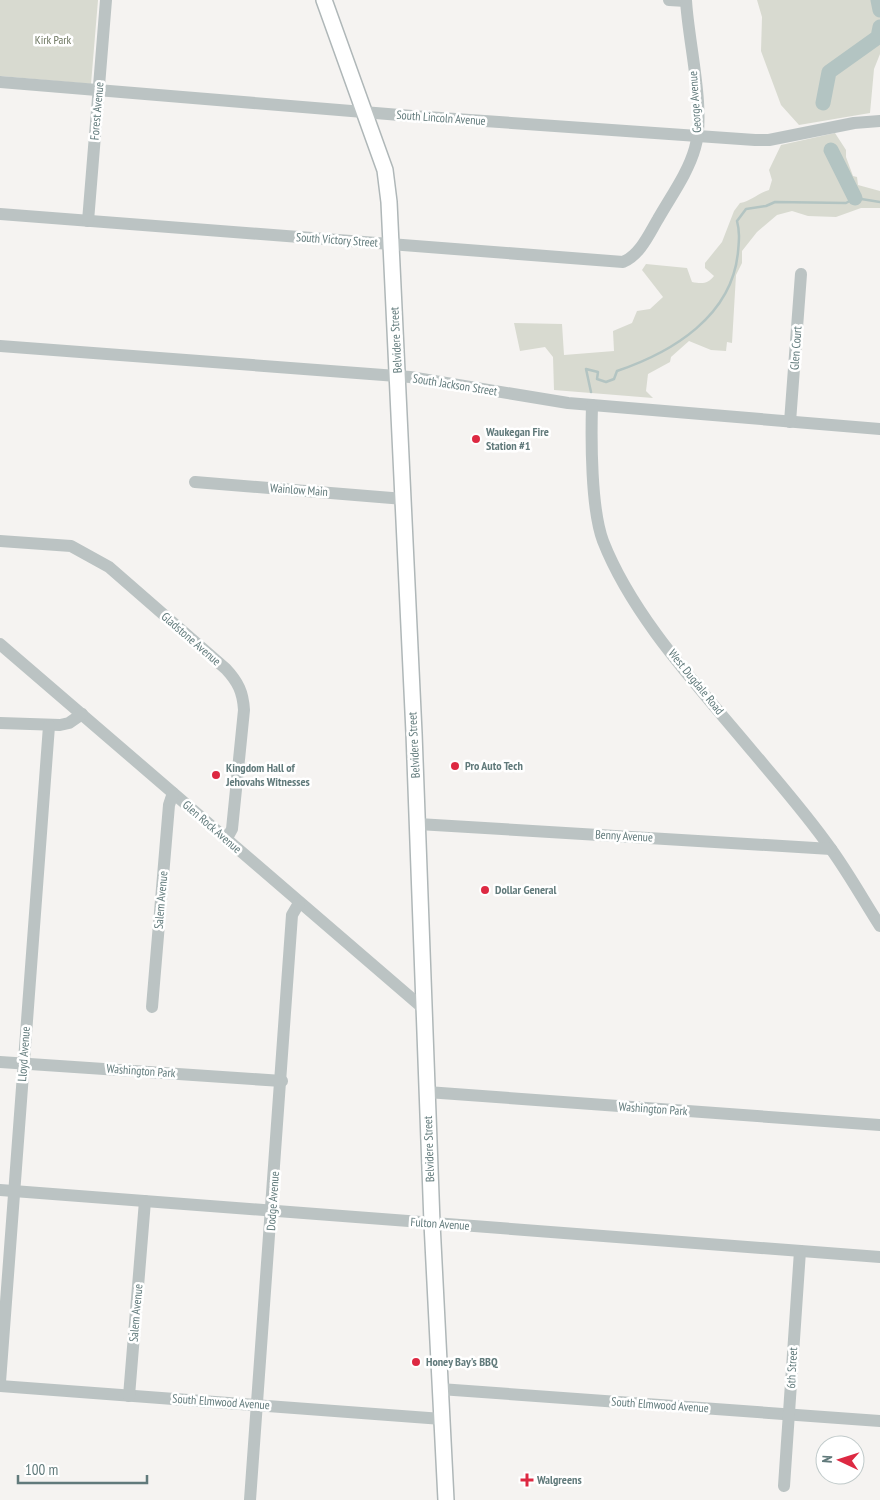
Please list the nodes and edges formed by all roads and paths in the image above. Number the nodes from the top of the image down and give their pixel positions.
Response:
1 (106, 0) edge
2 (324, 0) edge
3 (669, 0) edge
4 (686, 1) edge
5 (0, 82) edge
6 (99, 90) junction
7 (365, 112) junction
8 (880, 121) edge
9 (698, 137) junction
10 (0, 214) edge
11 (88, 221) junction
12 (655, 224) joint
13 (391, 244) junction
14 (801, 274) dead end
15 (0, 346) edge
16 (398, 376) junction
17 (592, 405) junction
18 (790, 422) junction
19 (880, 429) edge
20 (195, 482) dead end
21 (404, 499) junction
22 (0, 541) edge
23 (0, 644) edge
24 (82, 714) junction
25 (0, 722) edge
26 (49, 726) junction
27 (173, 793) junction
28 (418, 824) junction
29 (226, 840) junction
30 (831, 849) junction
31 (299, 903) junction
32 (878, 917) edge
33 (152, 1008) dead end
34 (424, 1009) junction
35 (0, 1062) edge
36 (24, 1063) junction
37 (282, 1081) junction
38 (427, 1092) junction
39 (880, 1125) edge
40 (0, 1190) edge
41 (14, 1191) junction
42 (145, 1201) junction
43 (272, 1211) junction
44 (432, 1223) junction
45 (800, 1251) junction
46 (880, 1257) edge
47 (0, 1382) edge
48 (0, 1386) edge
49 (440, 1389) junction
50 (129, 1396) junction
51 (257, 1405) junction
52 (790, 1414) junction
53 (442, 1419) junction
54 (880, 1421) edge
55 (784, 1486) dead end
56 (250, 1500) edge
57 (446, 1500) edge

1 - 6 street, Forest Avenue
2 - 7 main road, Belvidere Street
3 - 4 street
4 - 9 street, George Avenue
5 - 6 street, South Lincoln Avenue
6 - 7 street, South Lincoln Avenue
6 - 11 street, Forest Avenue
7 - 9 street, South Lincoln Avenue
7 - 13 main road, Belvidere Street
8 - 9 street, South Lincoln Avenue
9 - 12 street, George Avenue
10 - 11 street, South Victory Street
11 - 13 street, South Victory Street
12 - 13 street, South Victory Street
13 - 16 main road, Belvidere Street
14 - 18 street, Glen Court
15 - 16 street, South Jackson Street
16 - 17 street, South Jackson Street
16 - 21 main road, Belvidere Street
17 - 18 street, South Jackson Street
17 - 30 street, West Dugdale Road
18 - 19 street, South Jackson Street
20 - 21 street, Wainlow Main
21 - 28 main road, Belvidere Street
22 - 29 street, Gladstone Avenue
23 - 24 street, Glen Rock Avenue
24 - 26 street
24 - 27 street, Glen Rock Avenue
25 - 26 street
26 - 36 street, Lloyd Avenue
27 - 29 street, Glen Rock Avenue
27 - 33 street, Salem Avenue
28 - 30 street, Benny Avenue
28 - 34 main road, Belvidere Street
29 - 31 street, Glen Rock Avenue
30 - 32 street, West Dugdale Road
31 - 34 street, Glen Rock Avenue
31 - 37 street, Dodge Avenue
34 - 38 main road, Belvidere Street
35 - 36 street, Washington Park
36 - 37 street, Washington Park
36 - 41 street, Lloyd Avenue
37 - 43 street, Dodge Avenue
38 - 39 street, Washington Park
38 - 44 main road, Belvidere Street
40 - 41 street, Fulton Avenue
41 - 42 street, Fulton Avenue
41 - 47 street, Lloyd Avenue
42 - 43 street, Fulton Avenue
42 - 50 street, Salem Avenue
43 - 44 street, Fulton Avenue
43 - 51 street, Dodge Avenue
44 - 45 street, Fulton Avenue
44 - 49 main road, Belvidere Street
45 - 46 street, Fulton Avenue
45 - 52 street, 6th Street
48 - 50 street, South Elmwood Avenue
49 - 52 street, South Elmwood Avenue
49 - 53 main road, Belvidere Street
50 - 51 street, South Elmwood Avenue
51 - 53 street, South Elmwood Avenue
51 - 56 street, Dodge Avenue
52 - 54 street, South Elmwood Avenue
52 - 55 street, 6th Street
53 - 57 main road, Belvidere Street

